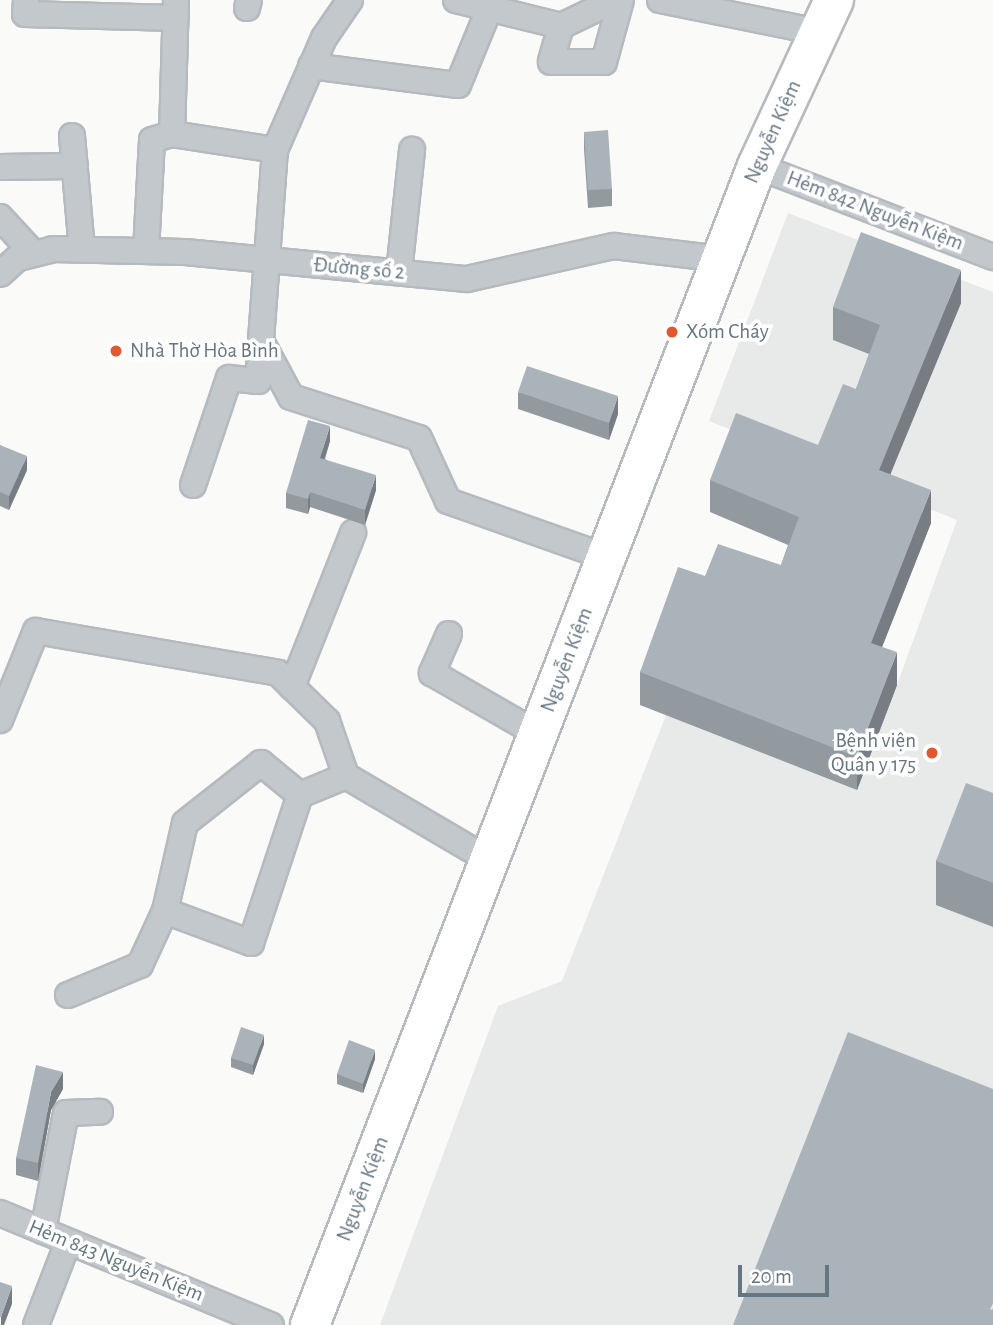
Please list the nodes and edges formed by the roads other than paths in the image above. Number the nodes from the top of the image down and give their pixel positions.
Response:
1 (26, 0) edge
2 (350, 0) edge
3 (456, 0) edge
4 (615, 0) edge
5 (621, 0) edge
6 (660, 0) edge
7 (490, 7) junction
8 (176, 9) edge
9 (827, 16) edge
10 (561, 26) junction
11 (311, 66) junction
12 (172, 134) junction
13 (72, 136) dead end
14 (275, 150) junction
15 (412, 150) dead end
16 (75, 166) junction
17 (757, 166) junction
18 (0, 167) edge
19 (0, 217) edge
20 (82, 250) junction
21 (146, 251) junction
22 (34, 254) junction
23 (993, 257) edge
24 (264, 260) junction
25 (721, 260) junction
26 (399, 272) junction
27 (0, 274) edge
28 (262, 343) junction
29 (193, 485) dead end
30 (353, 533) dead end
31 (606, 557) junction
32 (449, 634) dead end
33 (292, 687) junction
34 (0, 720) edge
35 (538, 734) junction
36 (346, 776) junction
37 (300, 795) junction
38 (489, 860) junction
39 (165, 911) junction
40 (68, 995) dead end
41 (100, 1112) dead end
42 (0, 1213) edge
43 (43, 1231) junction
44 (68, 1242) junction
45 (36, 1325) edge
46 (271, 1325) edge
47 (310, 1325) edge

1 - 8 street
2 - 11 street
3 - 7 street
4 - 10 street
5 - 10 street
6 - 9 street
7 - 10 street
7 - 11 street
8 - 12 street
9 - 17 main road, Nguyễn Kiệm
11 - 14 street
12 - 14 street
12 - 21 street
13 - 16 street
14 - 24 street
15 - 26 street
16 - 18 street
16 - 20 street
17 - 23 street, Hẻm 842 Nguyễn Kiệm
17 - 25 main road, Nguyễn Kiệm
19 - 22 street
20 - 21 street, Đường số 2
20 - 22 street, Đường số 2
21 - 24 street, Đường số 2
22 - 27 street, Đường số 2
24 - 26 street, Đường số 2
24 - 28 street
25 - 26 street, Đường số 2
25 - 31 main road, Nguyễn Kiệm
28 - 29 street
28 - 31 street
30 - 33 street
31 - 35 main road, Nguyễn Kiệm
32 - 35 street
33 - 34 street
33 - 36 street
35 - 38 main road, Nguyễn Kiệm
36 - 37 street
36 - 38 street
37 - 39 street
37 - 39 street
38 - 47 main road, Nguyễn Kiệm
39 - 40 street
41 - 43 street
42 - 43 street, Hẻm 843 Nguyễn Kiệm
43 - 44 street, Hẻm 843 Nguyễn Kiệm
44 - 45 street
44 - 46 street, Hẻm 843 Nguyễn Kiệm

